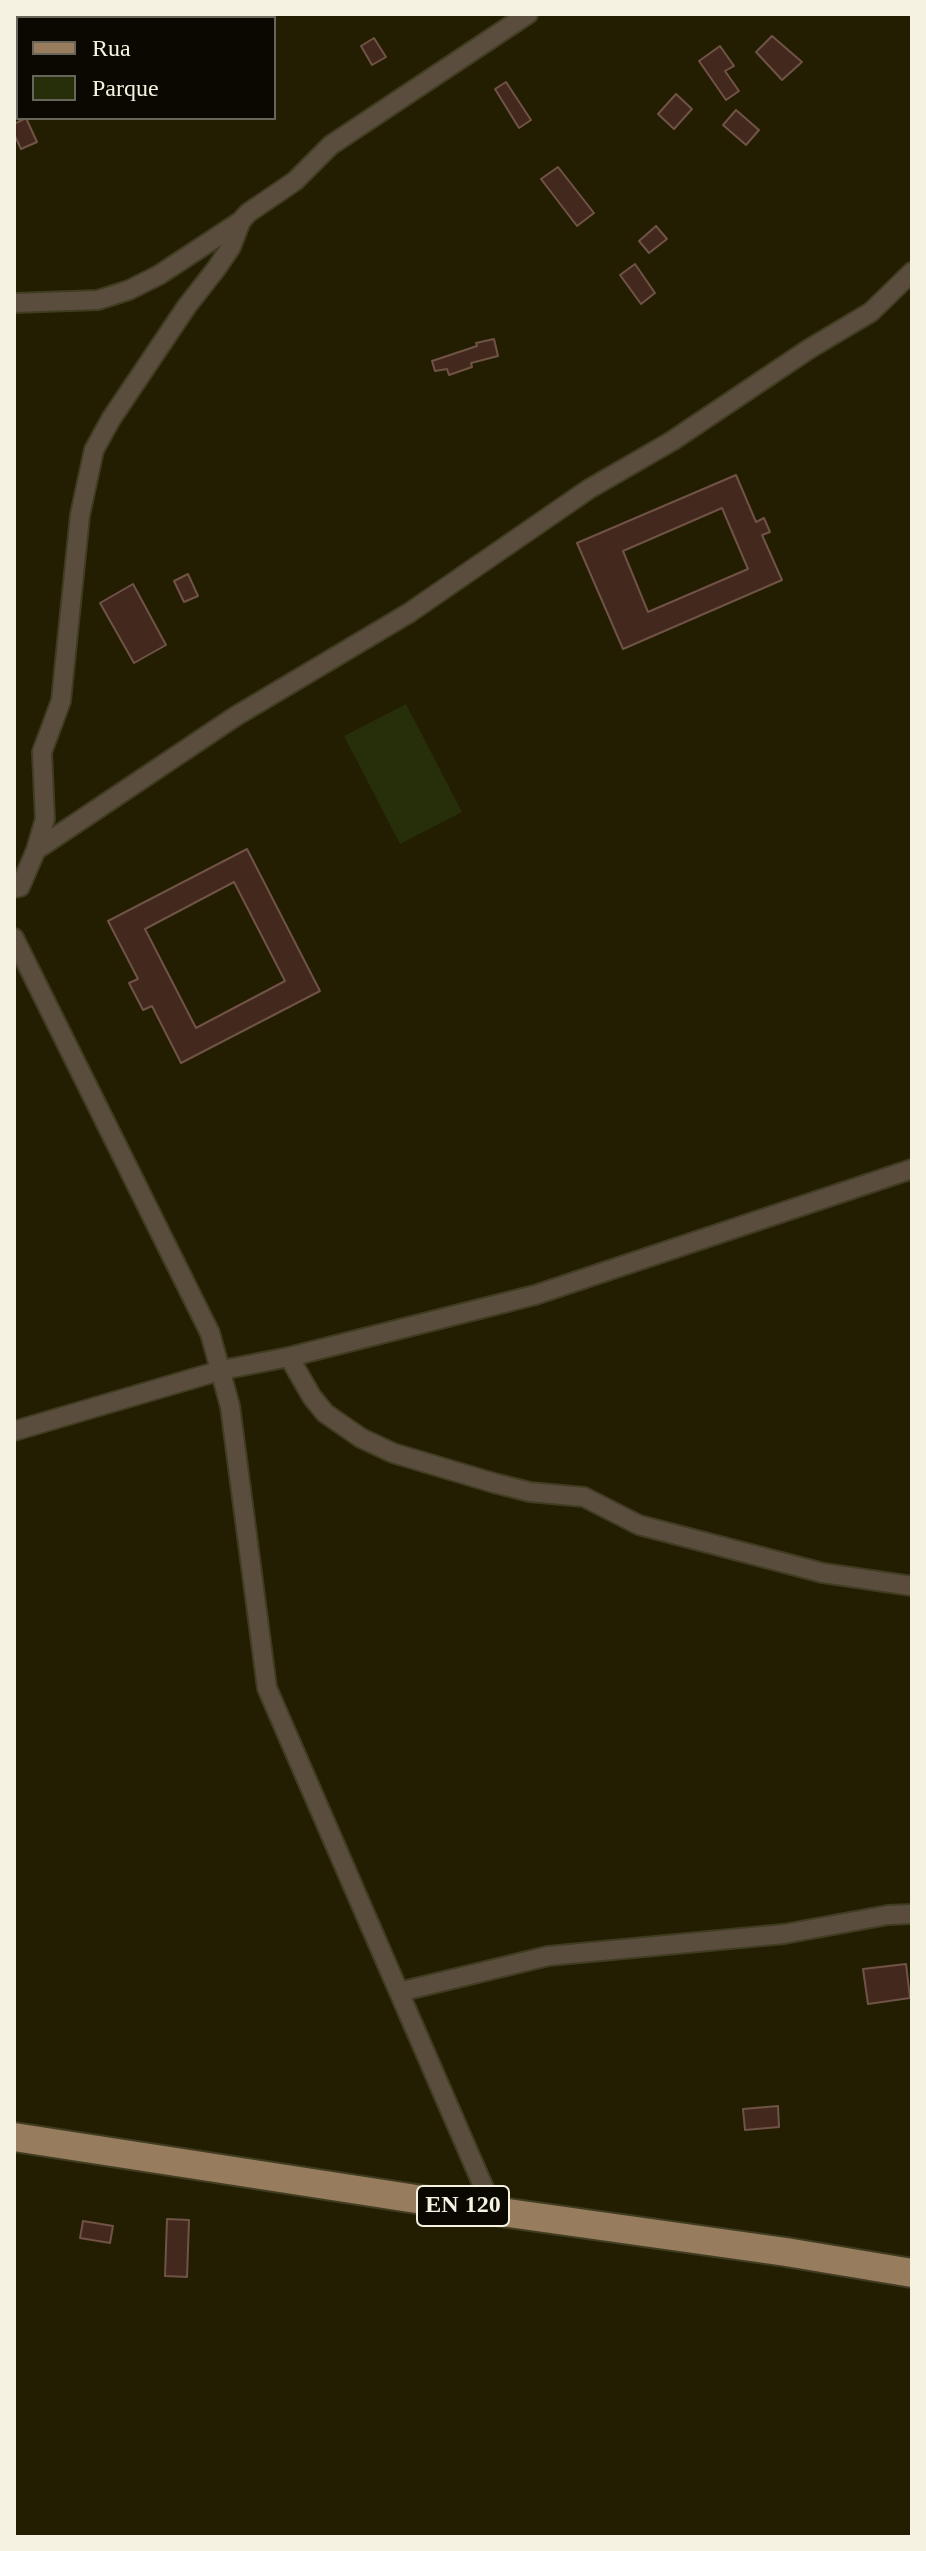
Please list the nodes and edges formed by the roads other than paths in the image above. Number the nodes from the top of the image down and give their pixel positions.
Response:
1 (528, 14) edge
2 (241, 221) junction
3 (912, 272) edge
4 (14, 303) edge
5 (27, 857) edge
6 (14, 888) edge
7 (14, 938) edge
8 (912, 1169) edge
9 (289, 1357) junction
10 (222, 1370) junction
11 (14, 1431) edge
12 (912, 1586) edge
13 (912, 1914) edge
14 (399, 1992) junction
15 (14, 2137) edge
16 (494, 2211) junction
17 (912, 2273) edge

1 - 2 street
2 - 4 street
2 - 5 street
3 - 5 street
5 - 6 street
7 - 10 street
8 - 9 street
9 - 10 street
9 - 12 street
10 - 11 street
10 - 14 street
13 - 14 street
14 - 16 street
15 - 16 main road, EN 120
16 - 17 main road, EN 120

